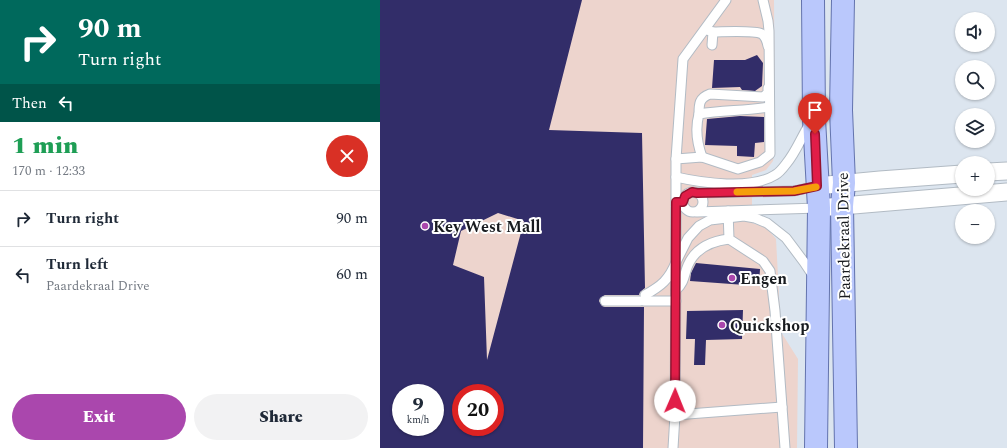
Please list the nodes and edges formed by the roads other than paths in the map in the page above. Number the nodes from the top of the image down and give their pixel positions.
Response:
1 (726, 0) edge
2 (763, 0) edge
3 (813, 0) edge
4 (843, 0) edge
5 (709, 31) junction
6 (712, 45) dead end
7 (769, 108) junction
8 (699, 114) junction
9 (814, 119) junction
10 (702, 156) junction
11 (676, 159) junction
12 (1007, 171) edge
13 (995, 172) edge
14 (955, 175) edge
15 (676, 178) junction
16 (844, 183) junction
17 (817, 186) junction
18 (1007, 192) edge
19 (697, 193) junction
20 (679, 202) junction
21 (842, 206) junction
22 (819, 208) junction
23 (686, 210) junction
24 (697, 212) junction
25 (728, 214) junction
26 (710, 220) junction
27 (729, 239) junction
28 (676, 262) junction
29 (818, 283) junction
30 (676, 290) junction
31 (643, 299) junction
32 (605, 301) dead end
33 (676, 301) junction
34 (782, 407) junction
35 (675, 415) junction
36 (673, 448) edge
37 (785, 448) edge
38 (816, 448) edge
39 (846, 448) edge

1 - 5 lane
2 - 7 lane
3 - 9 main road, Paardekraal Drive
4 - 16 main road, Paardekraal Drive
5 - 6 lane
5 - 8 lane
5 - 11 lane
7 - 8 lane
7 - 10 lane
8 - 10 lane
9 - 15 lane
9 - 17 main road, Paardekraal Drive
10 - 11 lane
11 - 15 lane
12 - 13 street
14 - 16 street
15 - 20 lane
16 - 17 street
16 - 21 main road, Paardekraal Drive
17 - 19 lane
17 - 22 main road, Paardekraal Drive
18 - 21 street
19 - 20 lane
19 - 24 lane
20 - 23 lane
20 - 28 lane
21 - 22 street
21 - 39 main road, Paardekraal Drive
22 - 25 lane
22 - 29 main road, Paardekraal Drive
23 - 24 lane
23 - 26 lane
24 - 25 lane
25 - 26 lane
25 - 27 lane
25 - 29 lane
26 - 28 lane
27 - 30 lane
27 - 34 lane
28 - 30 lane
28 - 31 lane
29 - 38 main road, Paardekraal Drive
30 - 33 lane
31 - 32 lane
31 - 33 lane
33 - 35 lane
34 - 35 lane
34 - 37 lane
35 - 36 lane

